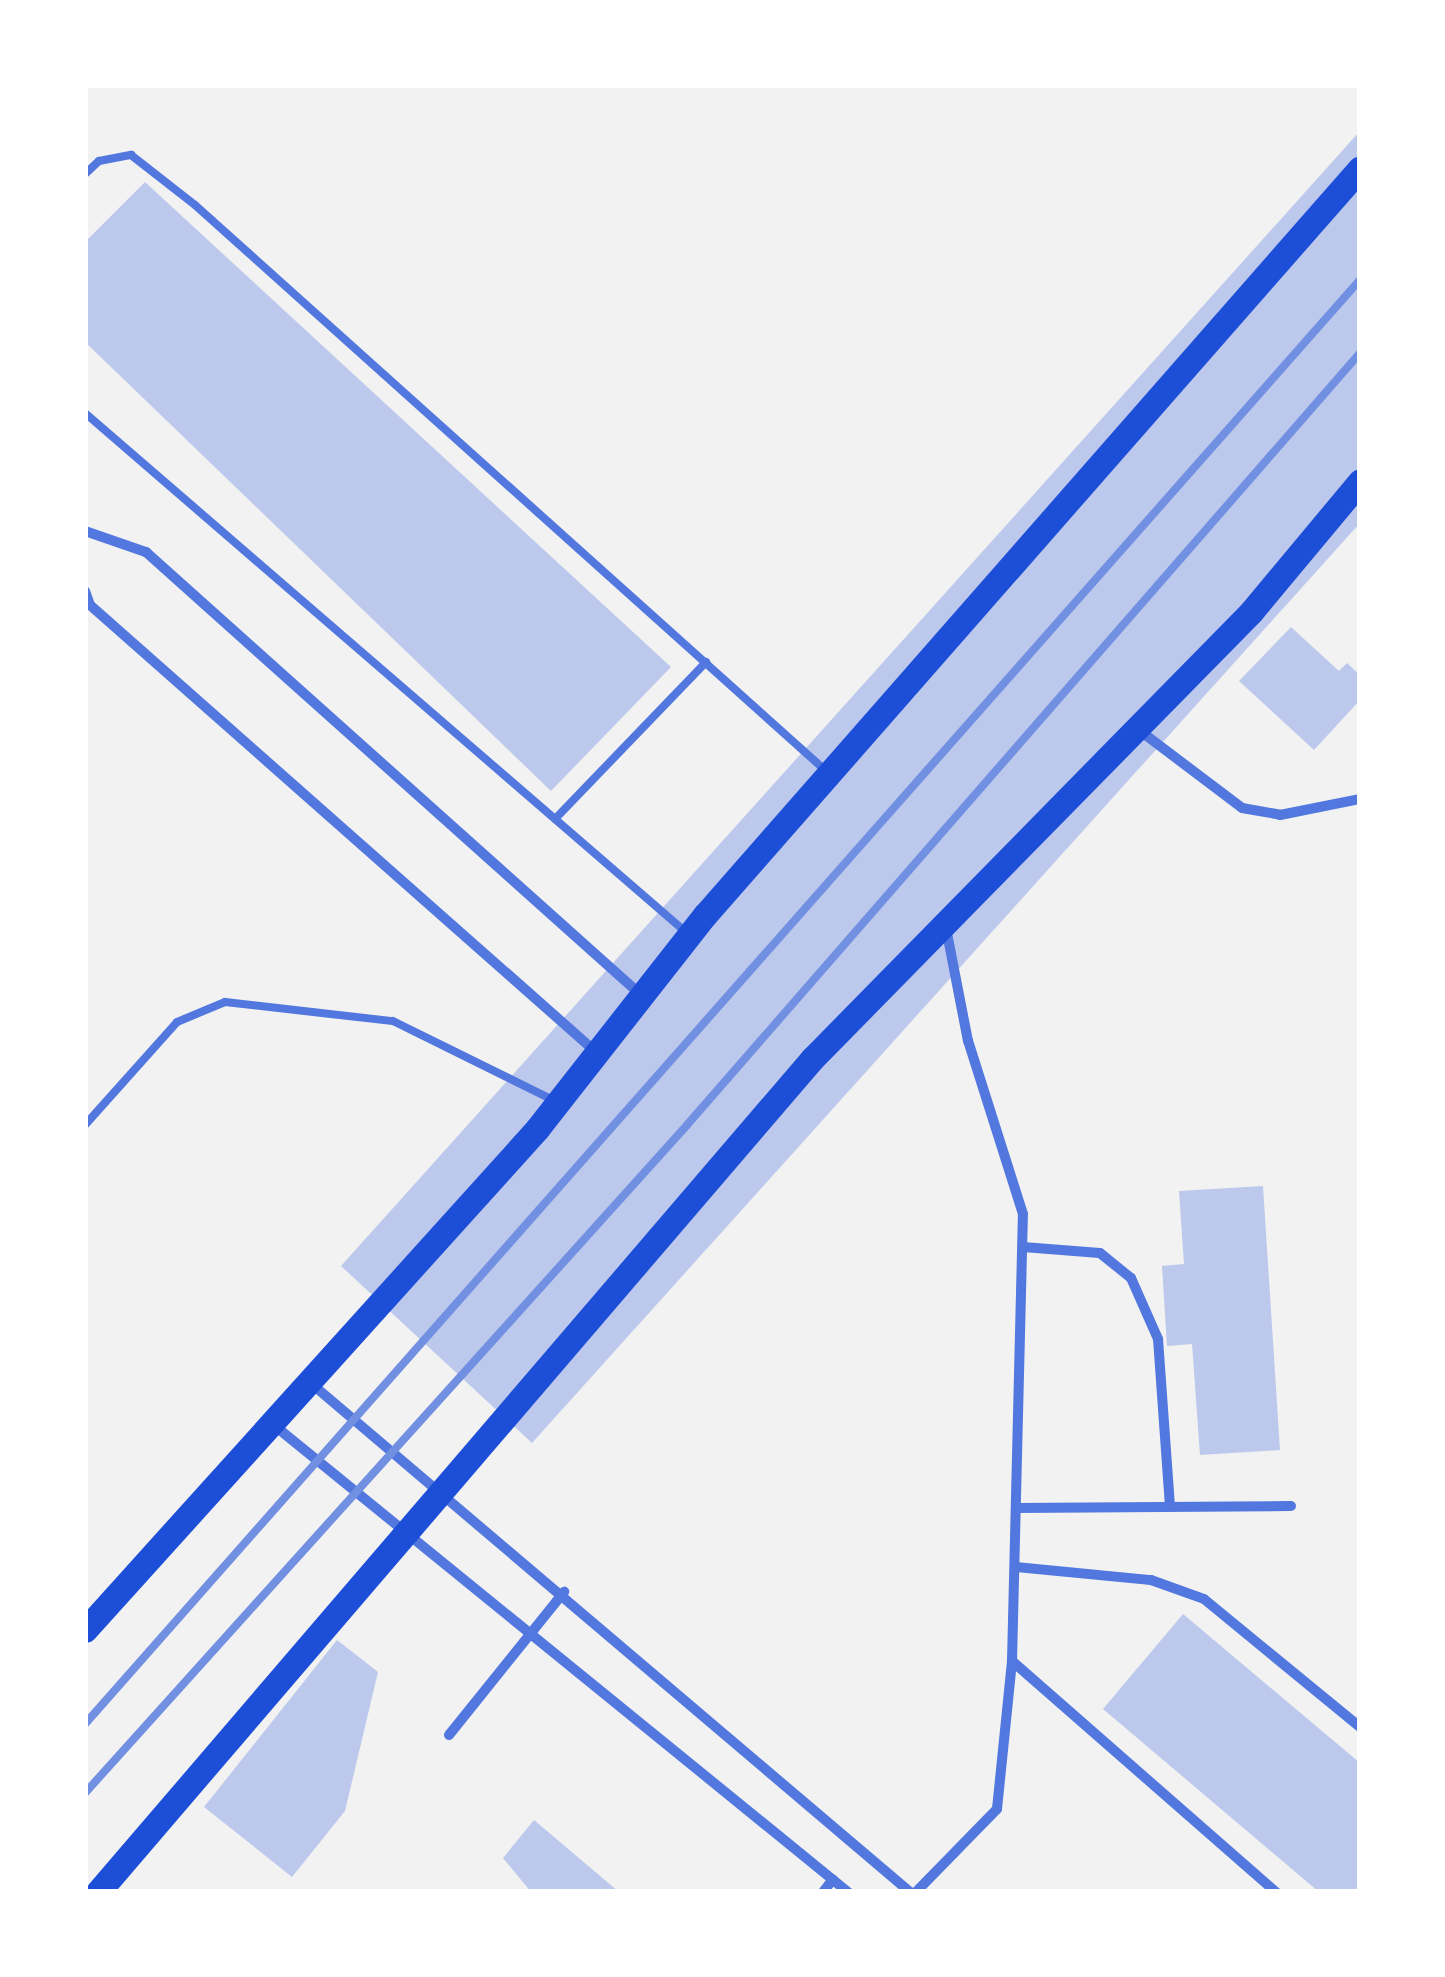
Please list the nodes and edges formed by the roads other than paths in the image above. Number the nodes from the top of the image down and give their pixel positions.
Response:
1 (1360, 168) edge
2 (85, 174) edge
3 (85, 412) edge
4 (1360, 481) edge
5 (85, 531) edge
6 (85, 591) edge
7 (706, 662) junction
8 (1138, 729) junction
9 (830, 774) junction
10 (1360, 800) edge
11 (555, 819) junction
12 (946, 926) junction
13 (689, 935) junction
14 (641, 996) junction
15 (597, 1052) junction
16 (558, 1102) junction
17 (85, 1125) edge
18 (1023, 1247) junction
19 (312, 1385) junction
20 (275, 1426) junction
21 (447, 1491) junction
22 (1290, 1506) dead end
23 (1170, 1507) junction
24 (1016, 1508) junction
25 (410, 1535) junction
26 (1014, 1567) junction
27 (564, 1592) junction
28 (85, 1630) edge
29 (532, 1634) junction
30 (1012, 1661) junction
31 (1360, 1727) edge
32 (449, 1734) dead end
33 (832, 1879) junction
34 (98, 1892) edge
35 (823, 1892) edge
36 (848, 1892) edge
37 (913, 1892) edge
38 (1276, 1892) edge

1 - 9 main road
2 - 7 lane
3 - 11 lane
4 - 8 main road
5 - 14 street
6 - 15 street
7 - 9 lane
7 - 11 lane
8 - 10 street
8 - 12 main road
9 - 13 main road
11 - 13 lane
12 - 18 street
12 - 21 main road
13 - 14 main road
14 - 15 main road
15 - 16 main road
16 - 17 lane
16 - 19 main road
18 - 23 street
18 - 24 street
19 - 20 main road
19 - 21 street
20 - 25 street
20 - 28 main road
21 - 25 main road
21 - 27 street
22 - 23 street
23 - 24 street
24 - 26 street
25 - 29 street
25 - 34 main road
26 - 30 street
26 - 31 street
27 - 29 street
27 - 37 street
29 - 32 street
29 - 33 street
30 - 37 street
30 - 38 street
33 - 35 street
33 - 36 street

